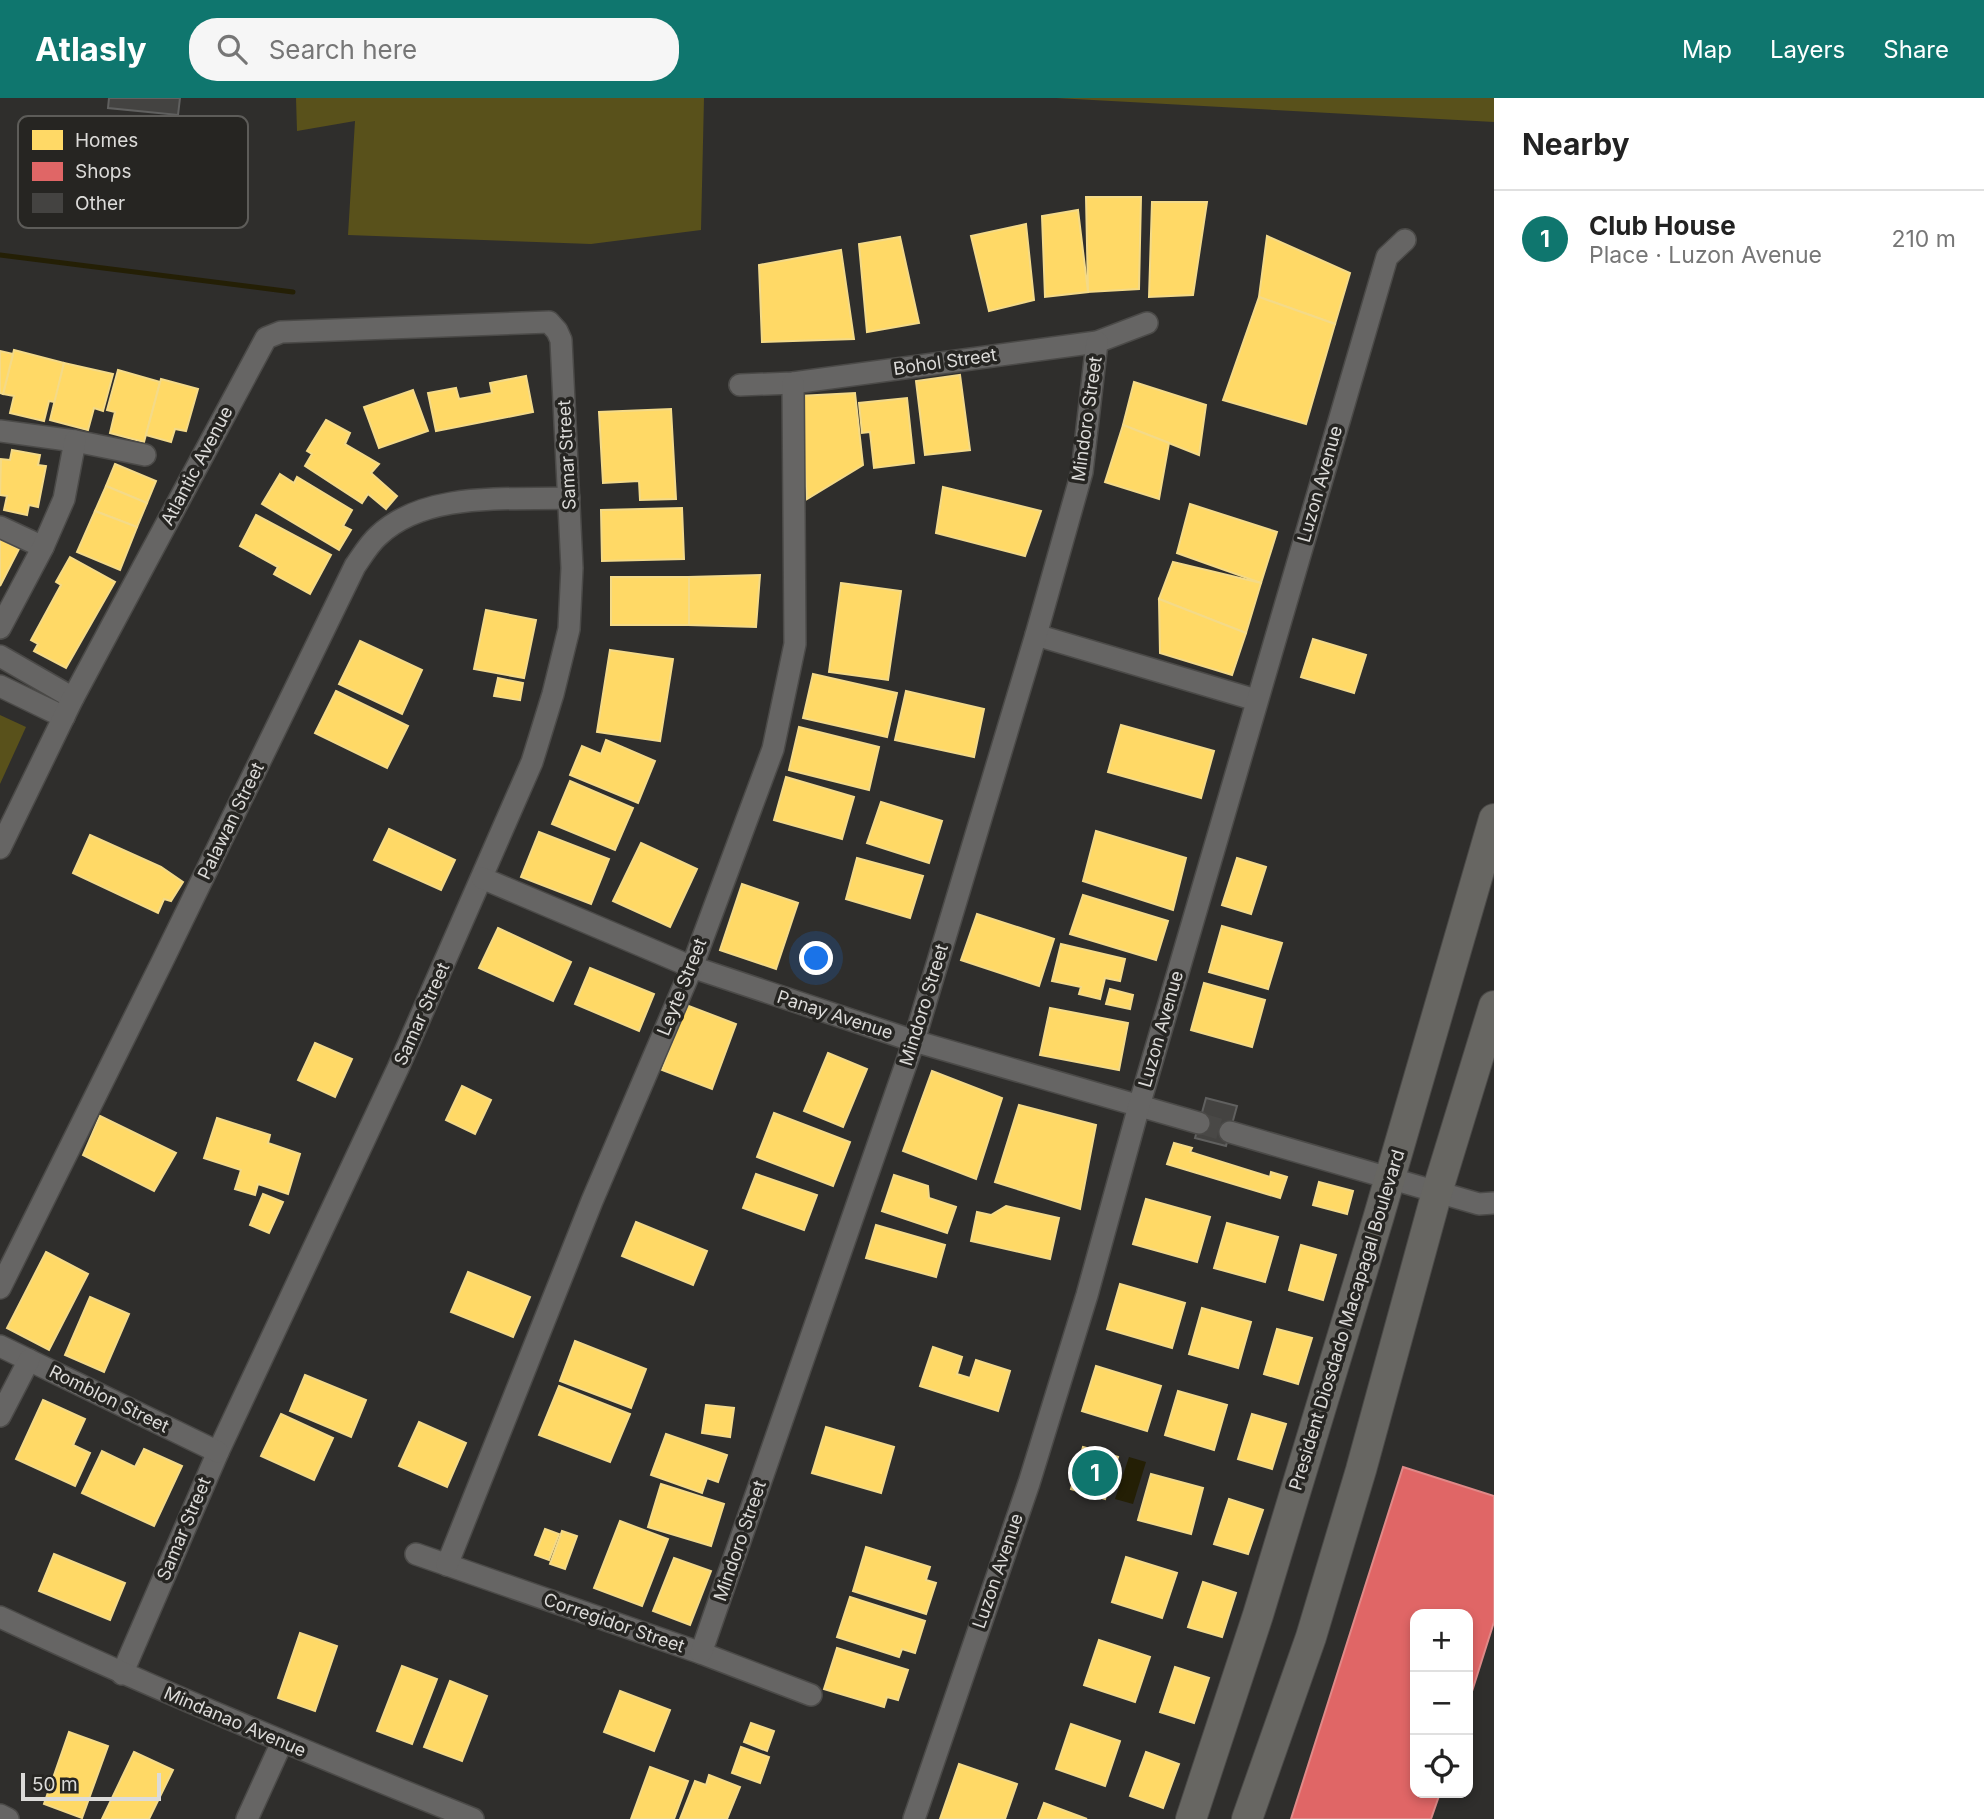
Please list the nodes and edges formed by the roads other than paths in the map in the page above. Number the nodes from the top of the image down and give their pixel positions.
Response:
1 (1405, 240) dead end
2 (549, 322) joint
3 (1147, 323) dead end
4 (1097, 342) junction
5 (793, 383) junction
6 (740, 385) dead end
7 (0, 431) edge
8 (75, 441) junction
9 (145, 455) dead end
10 (569, 498) junction
11 (0, 527) edge
12 (43, 548) junction
13 (0, 628) edge
14 (1036, 635) junction
15 (0, 656) edge
16 (0, 686) edge
17 (1256, 700) junction
18 (68, 708) junction
19 (1494, 819) edge
20 (0, 848) edge
21 (482, 878) junction
22 (692, 967) junction
23 (1494, 1006) edge
24 (914, 1041) junction
25 (1139, 1106) junction
26 (1199, 1123) tunnel mouth
27 (1230, 1132) tunnel mouth
28 (1390, 1179) junction
29 (1437, 1192) junction
30 (1489, 1208) edge
31 (0, 1287) edge
32 (0, 1346) edge
33 (29, 1360) junction
34 (0, 1416) edge
35 (218, 1452) junction
36 (416, 1554) dead end
37 (447, 1565) junction
38 (0, 1617) edge
39 (701, 1653) junction
40 (122, 1674) junction
41 (811, 1695) dead end
42 (282, 1742) junction
43 (0, 1815) edge
44 (8, 1819) edge
45 (247, 1819) edge
46 (473, 1819) edge
47 (914, 1819) edge
48 (1191, 1819) edge
49 (1247, 1819) edge

1 - 17 street, Luzon Avenue
2 - 10 street, Samar Street
2 - 18 street, Atlantic Avenue
3 - 4 street, Bohol Street
4 - 5 street, Bohol Street
4 - 14 street, Mindoro Street
5 - 6 street, Bohol Street
5 - 22 street, Leyte Street
7 - 8 street
8 - 9 street
8 - 12 street
10 - 21 street, Samar Street
10 - 31 street, Palawan Street
11 - 12 street
12 - 13 street
14 - 17 street
14 - 24 street, Mindoro Street
15 - 18 street
16 - 18 street
17 - 25 street, Luzon Avenue
18 - 20 street, Atlantic Avenue
19 - 28 main road, President Diosdado Macapagal Boulevard
21 - 22 street, Panay Avenue
21 - 35 street, Samar Street
22 - 24 street, Panay Avenue
22 - 37 street, Leyte Street
23 - 29 main road
24 - 25 street, Panay Avenue
24 - 39 street, Mindoro Street
25 - 26 street, Panay Avenue
25 - 47 street, Luzon Avenue
27 - 28 street
28 - 29 street
28 - 48 main road, President Diosdado Macapagal Boulevard
29 - 30 street
29 - 49 main road
32 - 33 street, Romblon Street
33 - 34 street
33 - 35 street, Romblon Street
35 - 40 street, Samar Street
36 - 37 street, Corregidor Street
37 - 39 street, Corregidor Street
38 - 40 street, Mindanao Avenue
39 - 41 street, Corregidor Street
40 - 42 street, Mindanao Avenue
42 - 45 street
42 - 46 street, Mindanao Avenue
43 - 44 street

